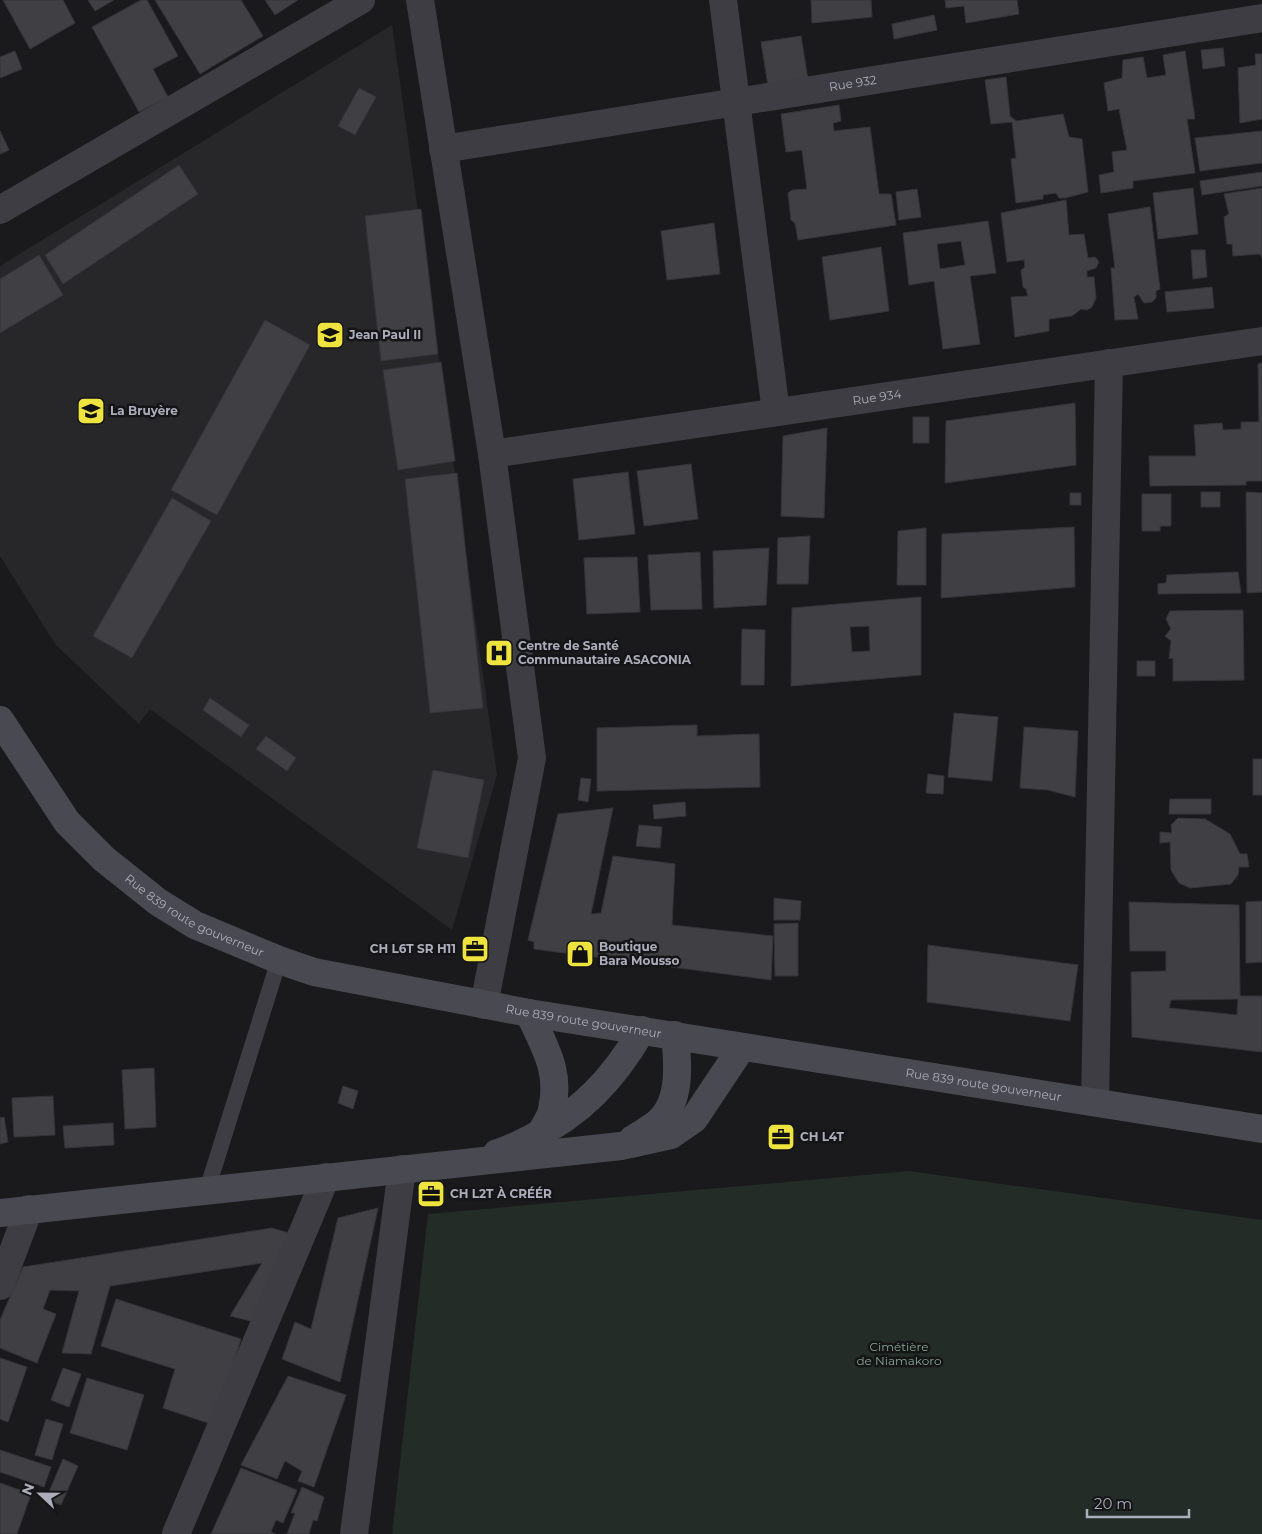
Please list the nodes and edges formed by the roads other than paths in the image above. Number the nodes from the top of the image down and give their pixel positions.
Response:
1 (361, 0) edge
2 (420, 0) edge
3 (723, 0) edge
4 (1262, 18) edge
5 (736, 102) junction
6 (443, 149) junction
7 (0, 210) edge
8 (1262, 341) edge
9 (1109, 363) junction
10 (776, 412) junction
11 (492, 454) junction
12 (0, 720) edge
13 (279, 960) junction
14 (484, 1005) junction
15 (529, 1013) junction
16 (642, 1030) junction
17 (675, 1035) junction
18 (742, 1047) junction
19 (1094, 1102) junction
20 (1262, 1129) edge
21 (540, 1134) junction
22 (621, 1146) junction
23 (415, 1167) junction
24 (326, 1177) junction
25 (207, 1190) junction
26 (29, 1209) junction
27 (0, 1213) edge
28 (0, 1286) edge
29 (176, 1534) edge
30 (354, 1534) edge

1 - 7 street
2 - 6 street
3 - 5 street
4 - 5 street, Rue 932
5 - 6 street, Rue 932
5 - 10 street
6 - 11 street
8 - 9 street, Rue 934
9 - 10 street, Rue 934
9 - 19 street
10 - 11 street, Rue 934
11 - 14 street
12 - 13 street, Rue 839 route gouverneur
13 - 14 street, Rue 839 route gouverneur
13 - 25 lane
14 - 15 street, Rue 839 route gouverneur
15 - 16 street, Rue 839 route gouverneur
15 - 21 street
16 - 17 street, Rue 839 route gouverneur
16 - 21 street
17 - 18 street, Rue 839 route gouverneur
17 - 22 street
18 - 19 street, Rue 839 route gouverneur
18 - 22 street
19 - 20 street, Rue 839 route gouverneur
21 - 23 street
22 - 23 street
23 - 24 street
23 - 30 street
24 - 25 street
24 - 29 street
25 - 26 street
26 - 27 street
26 - 28 street

